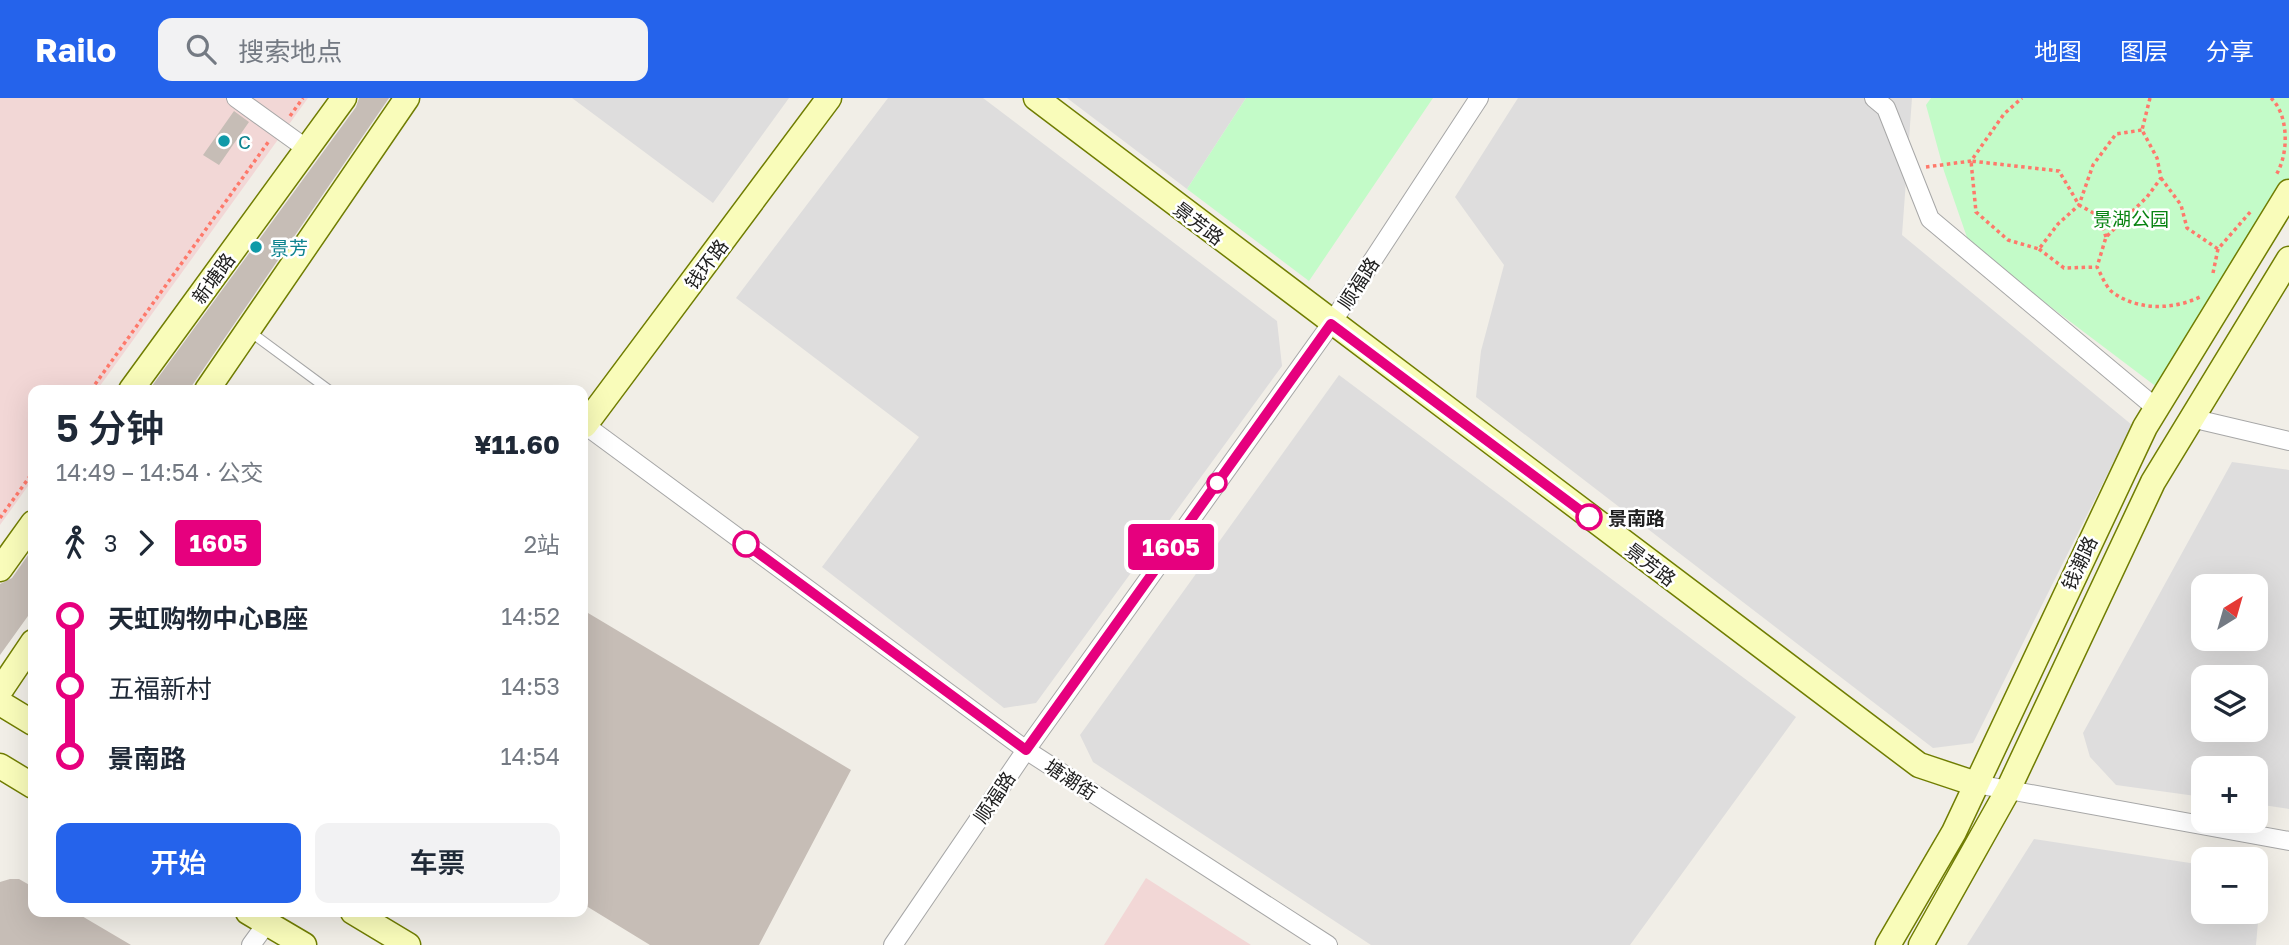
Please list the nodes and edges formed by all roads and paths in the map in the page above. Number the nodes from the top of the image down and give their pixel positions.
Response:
1 (236, 98) edge
2 (303, 98) edge
3 (344, 98) edge
4 (407, 98) edge
5 (829, 98) edge
6 (1036, 98) edge
7 (1479, 98) edge
8 (1874, 98) edge
9 (2022, 98) edge
10 (2150, 98) edge
11 (2271, 98) edge
12 (279, 129) junction
13 (2142, 130) junction
14 (307, 149) junction
15 (1971, 161) junction
16 (1910, 170) junction
17 (2161, 178) junction
18 (2281, 186) edge
19 (2258, 204) dead end
20 (2078, 205) junction
21 (2106, 237) junction
22 (2039, 248) junction
23 (2218, 249) junction
24 (2289, 259) edge
25 (2097, 267) junction
26 (2211, 282) dead end
27 (2208, 293) dead end
28 (1331, 324) junction
29 (248, 331) junction
30 (95, 385) edge
31 (135, 385) edge
32 (210, 385) edge
33 (321, 385) edge
34 (2157, 408) junction
35 (2191, 418) junction
36 (588, 422) edge
37 (588, 430) edge
38 (2289, 441) edge
39 (28, 479) edge
40 (0, 519) edge
41 (28, 530) edge
42 (0, 569) edge
43 (28, 649) edge
44 (0, 691) edge
45 (0, 703) edge
46 (28, 720) edge
47 (1026, 750) junction
48 (0, 766) edge
49 (28, 783) edge
50 (1976, 784) junction
51 (2007, 792) junction
52 (2289, 841) edge
53 (258, 917) edge
54 (361, 917) edge
55 (251, 945) edge
56 (304, 945) edge
57 (408, 945) edge
58 (893, 945) edge
59 (1328, 945) edge
60 (1888, 945) edge
61 (1921, 945) edge

1 - 12 street
2 - 12 path
3 - 14 main road, 新塘路
4 - 29 main road
5 - 36 main road, 钱环路
6 - 28 main road, 景芳路
7 - 28 street, 顺福路
8 - 16 street
9 - 15 path
10 - 13 path
11 - 18 path
12 - 14 street
12 - 30 path
13 - 17 path
13 - 20 path
14 - 31 main road, 新塘路
15 - 16 path
15 - 20 path
15 - 22 path
16 - 34 street
17 - 21 path
17 - 23 path
18 - 34 main road, 钱潮路
19 - 23 path
20 - 21 path
20 - 22 path
21 - 25 path
22 - 25 path
23 - 26 path
24 - 35 main road, 钱潮路
25 - 27 path
28 - 47 street, 顺福路
28 - 50 main road, 景芳路
29 - 32 main road
29 - 33 lane
34 - 50 main road, 钱潮路
35 - 38 street
35 - 51 main road, 钱潮路
37 - 47 street, 塘潮街
39 - 40 path
41 - 42 main road
43 - 44 main road
45 - 46 main road
47 - 58 street, 顺福路
47 - 59 street, 塘潮街
48 - 49 main road
50 - 51 street
50 - 60 main road, 钱潮路
51 - 52 street
51 - 61 main road, 钱潮路
53 - 55 street
53 - 56 main road
54 - 57 main road

